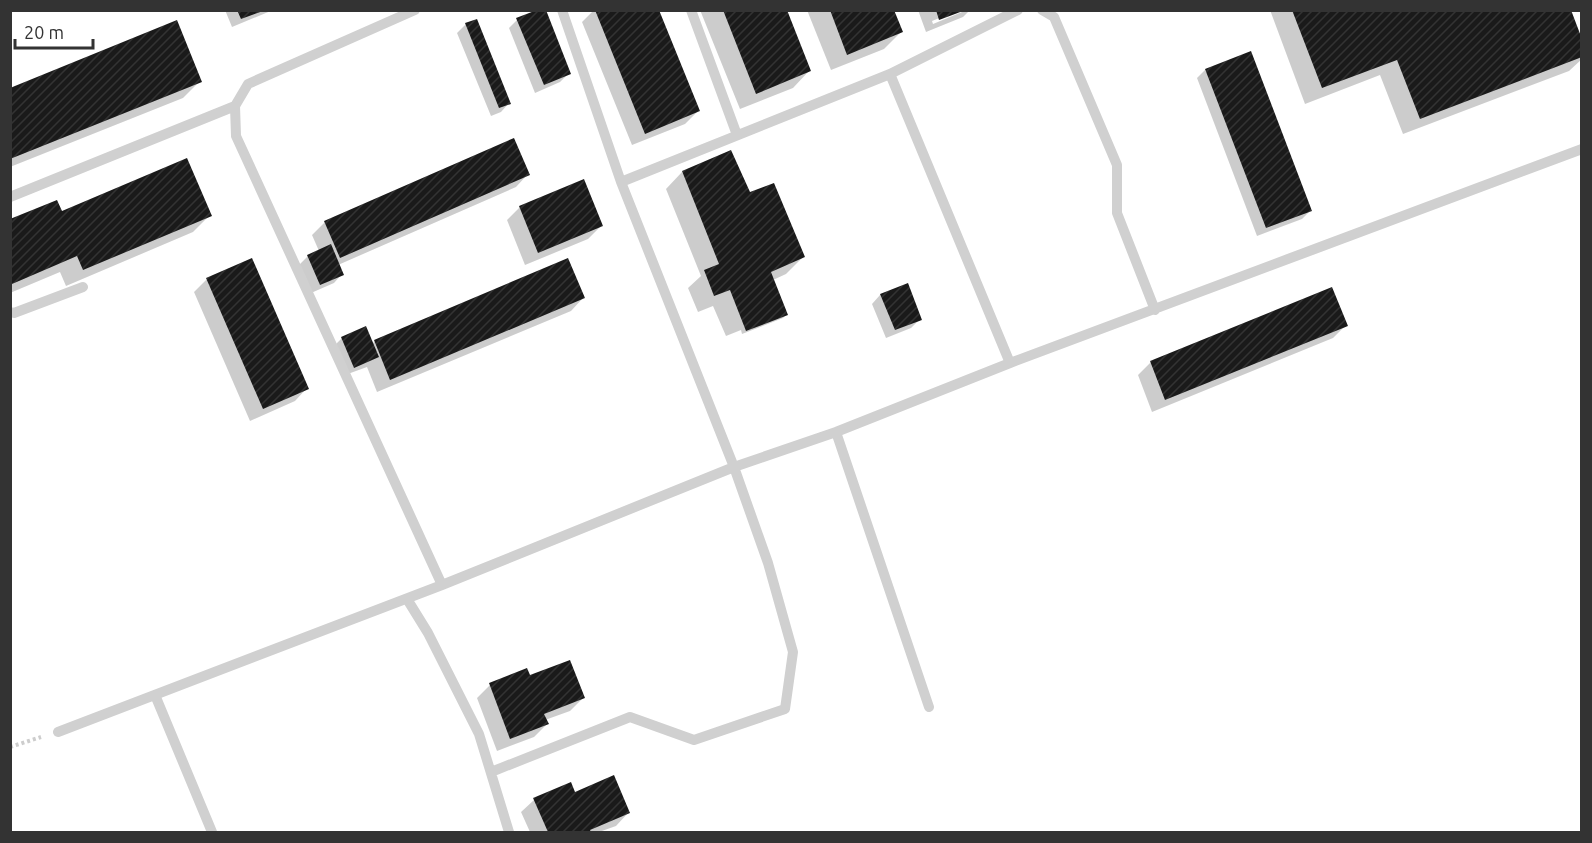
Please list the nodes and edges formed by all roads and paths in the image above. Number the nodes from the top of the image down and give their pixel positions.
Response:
1 (415, 10) edge
2 (562, 10) edge
3 (691, 10) edge
4 (1018, 10) edge
5 (1042, 10) edge
6 (890, 74) junction
7 (235, 106) junction
8 (737, 135) junction
9 (1581, 149) edge
10 (621, 182) junction
11 (10, 197) edge
12 (84, 287) dead end
13 (1155, 310) junction
14 (10, 312) edge
15 (1010, 363) junction
16 (836, 432) junction
17 (734, 467) junction
18 (442, 585) junction
19 (407, 599) junction
20 (155, 695) junction
21 (929, 707) dead end
22 (58, 732) joint
23 (10, 747) edge
24 (491, 772) junction
25 (212, 832) edge
26 (509, 832) edge

1 - 7 lane
2 - 10 lane
3 - 8 lane
4 - 6 lane
5 - 13 lane
6 - 8 lane
6 - 15 lane
7 - 11 lane
7 - 18 lane
8 - 10 lane
9 - 13 lane
10 - 17 lane
12 - 14 lane
13 - 15 lane
15 - 16 lane
16 - 17 lane
16 - 21 lane
17 - 18 lane
17 - 24 lane
18 - 19 lane
19 - 20 lane
19 - 24 lane
20 - 22 lane
20 - 25 lane
22 - 23 path
24 - 26 lane

